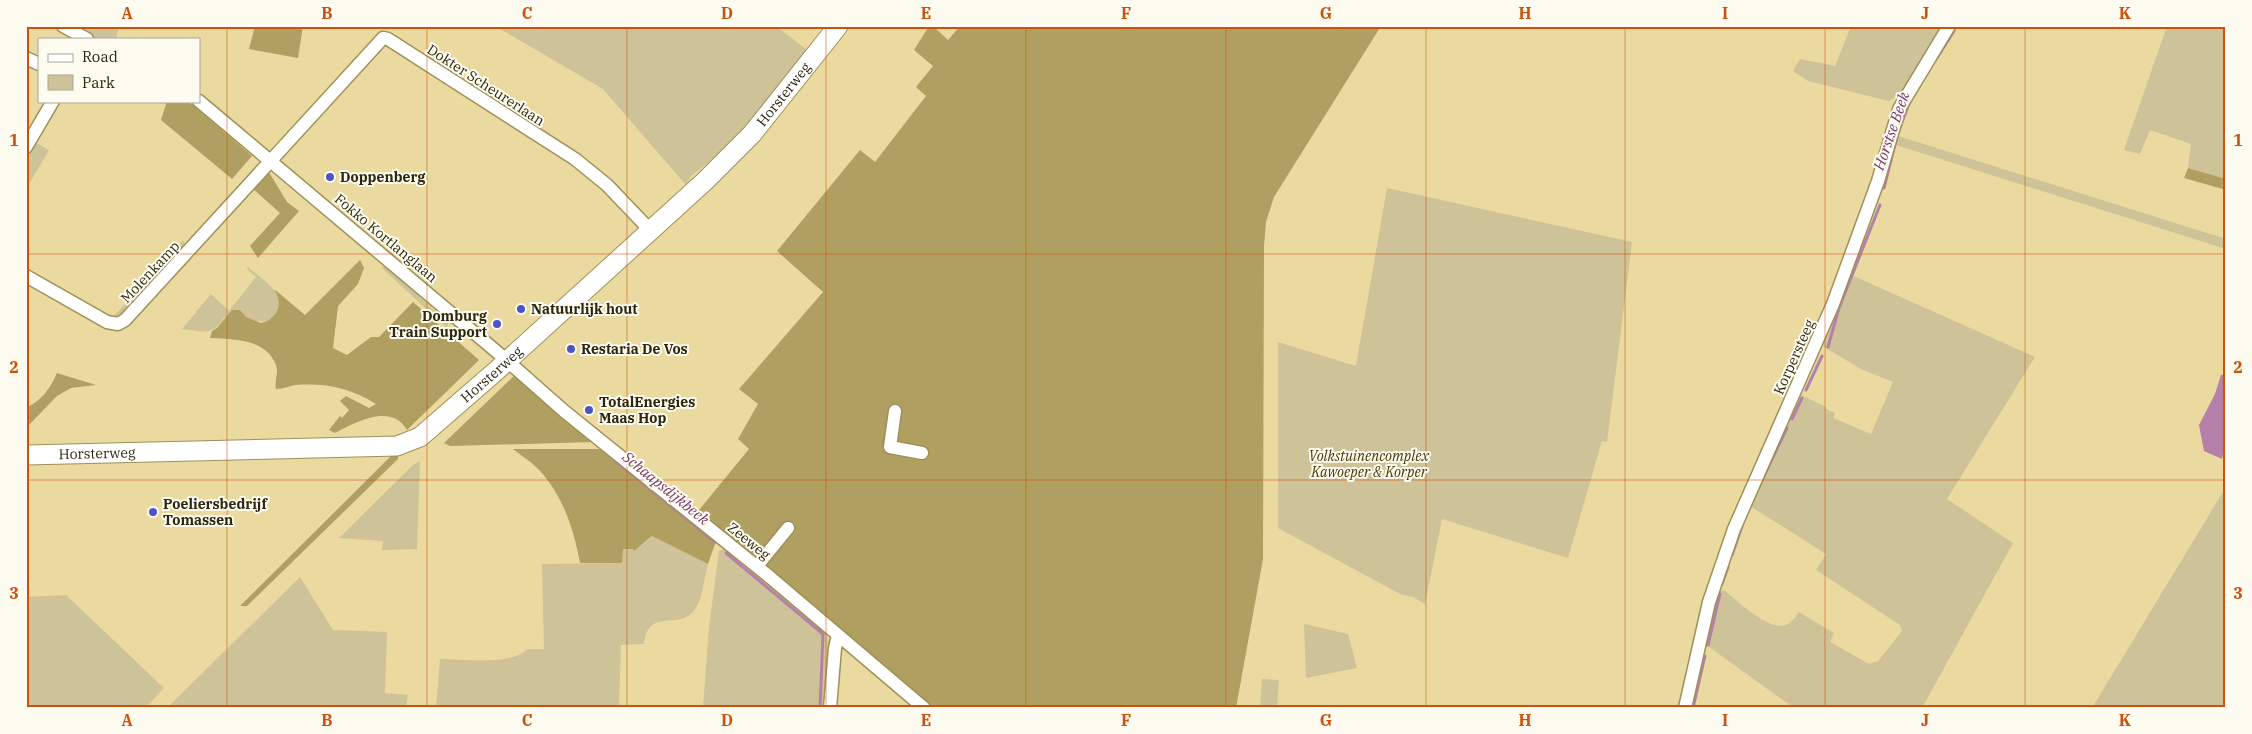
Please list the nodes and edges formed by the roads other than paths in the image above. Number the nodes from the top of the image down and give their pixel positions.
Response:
1 (63, 26) edge
2 (838, 26) edge
3 (1949, 26) edge
4 (85, 38) edge
5 (26, 58) edge
6 (38, 64) edge
7 (52, 102) edge
8 (200, 102) edge
9 (26, 147) edge
10 (270, 160) junction
11 (650, 230) junction
12 (26, 276) edge
13 (508, 361) junction
14 (895, 411) dead end
15 (922, 453) dead end
16 (26, 455) edge
17 (788, 528) dead end
18 (757, 566) junction
19 (838, 634) junction
20 (830, 708) edge
21 (924, 708) edge
22 (1685, 708) edge

1 - 4 street
2 - 11 main road, Horsterweg
3 - 22 street, Korpersteeg
5 - 6 street
7 - 9 street
8 - 10 street, Fokko Kortlanglaan
10 - 11 street, Dokter Scheurerlaan
10 - 12 street, Molenkamp
10 - 13 street, Fokko Kortlanglaan
11 - 13 main road, Horsterweg
13 - 16 main road, Horsterweg
13 - 18 street, Zeeweg
14 - 15 street
17 - 18 street
18 - 19 street, Zeeweg
19 - 20 street
19 - 21 street, Zeeweg

